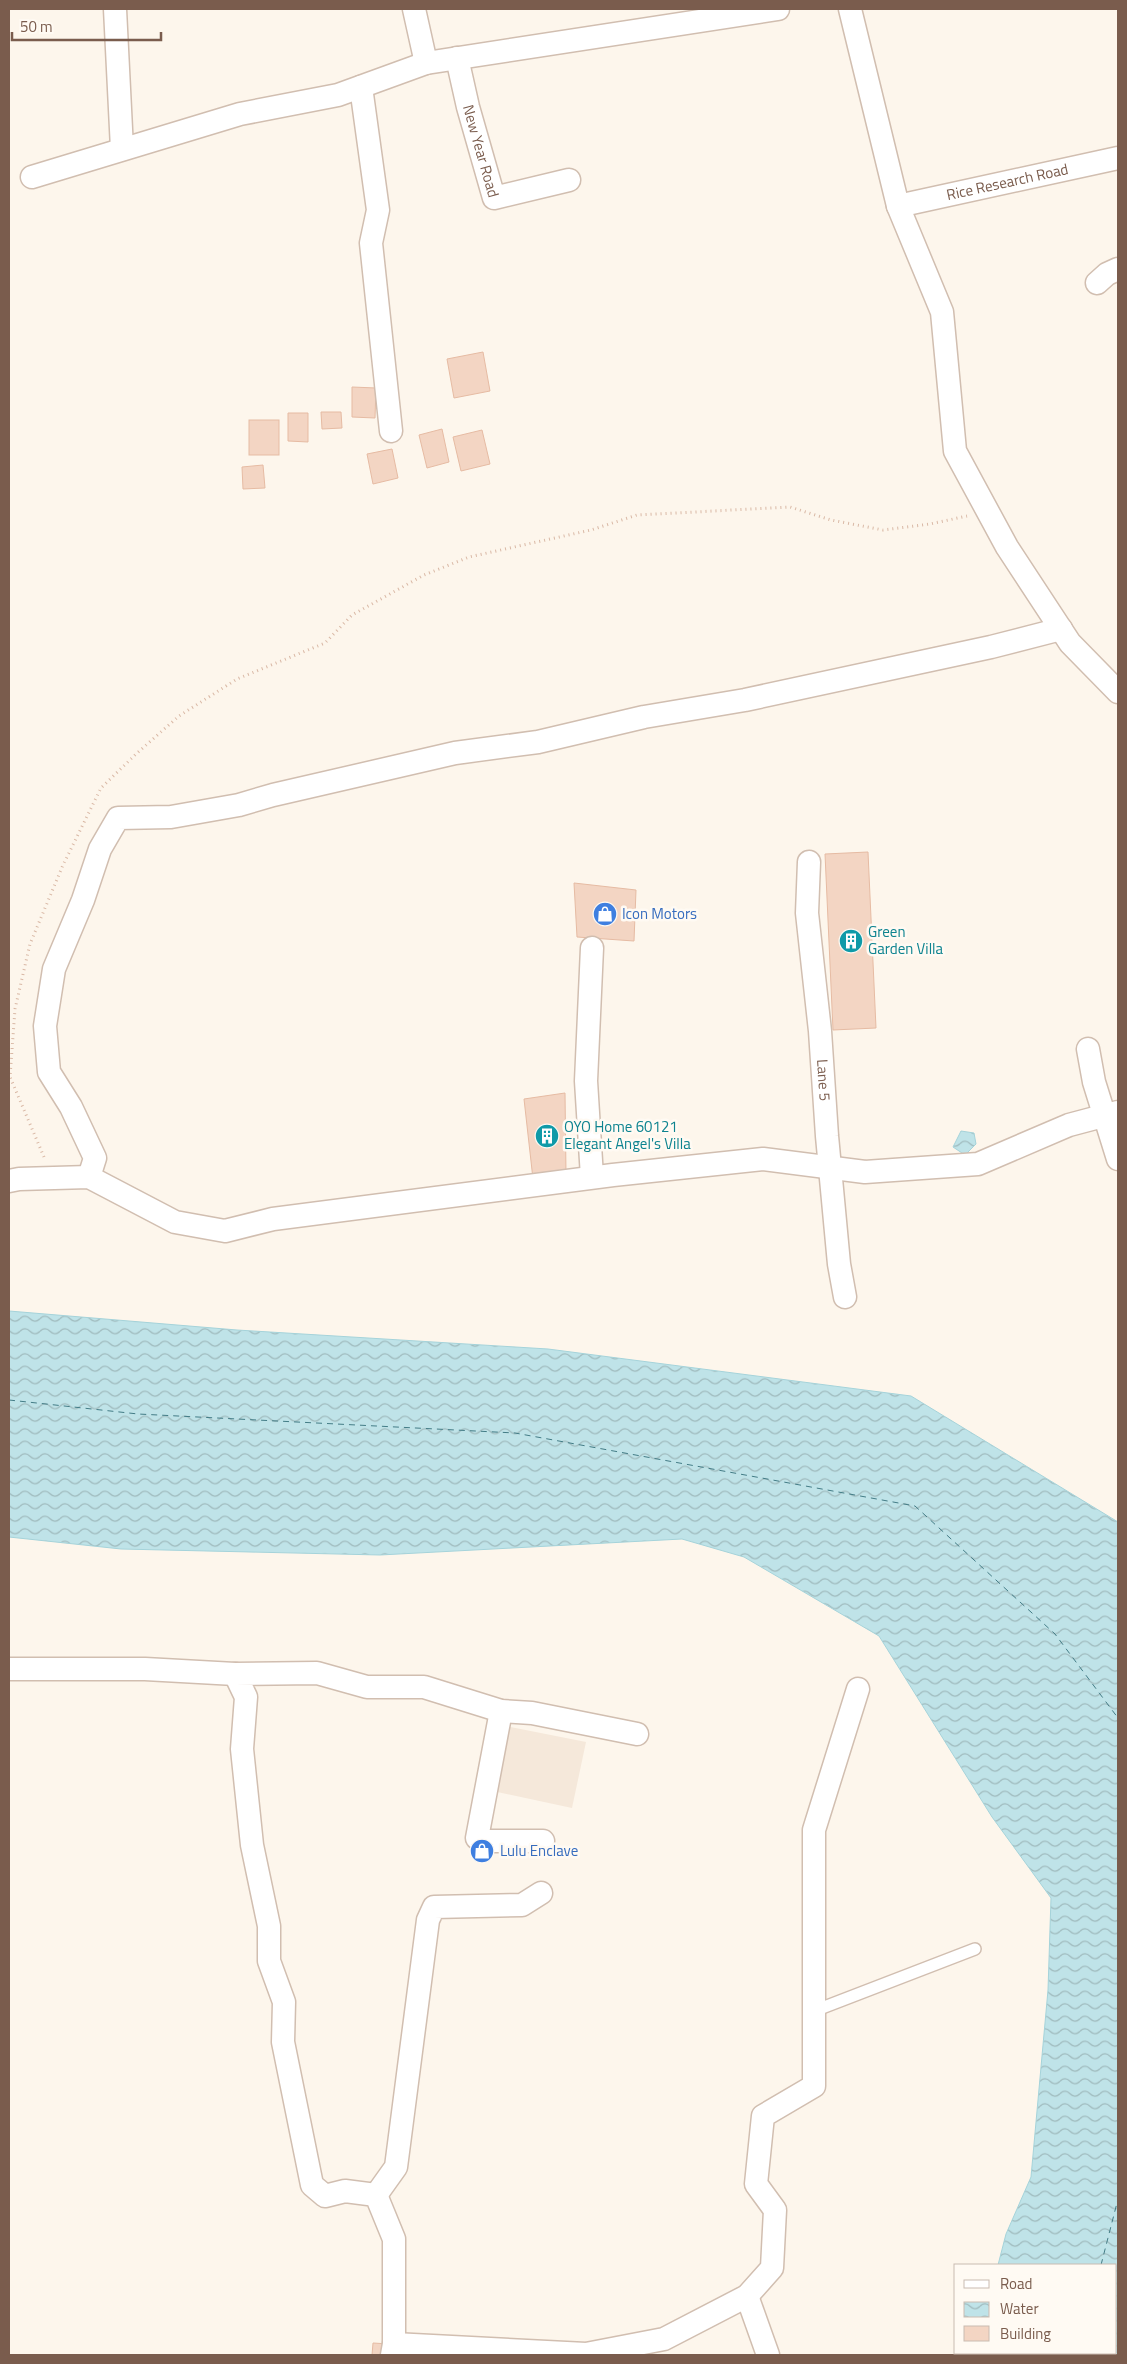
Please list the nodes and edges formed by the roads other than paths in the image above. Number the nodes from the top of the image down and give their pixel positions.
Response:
1 (115, 9) edge
2 (414, 9) edge
3 (778, 9) edge
4 (850, 9) edge
5 (457, 58) junction
6 (426, 63) junction
7 (361, 87) junction
8 (122, 149) junction
9 (1118, 158) edge
10 (32, 177) dead end
11 (568, 180) dead end
12 (898, 206) junction
13 (1118, 270) edge
14 (1097, 283) dead end
15 (391, 431) dead end
16 (1061, 629) junction
17 (1118, 692) edge
18 (809, 862) dead end
19 (592, 948) dead end
20 (1088, 1049) dead end
21 (1111, 1114) edge
22 (1118, 1159) edge
23 (831, 1168) junction
24 (89, 1177) junction
25 (592, 1177) junction
26 (9, 1181) edge
27 (845, 1298) dead end
28 (9, 1669) edge
29 (235, 1674) junction
30 (858, 1689) dead end
31 (501, 1711) junction
32 (637, 1734) dead end
33 (543, 1841) dead end
34 (541, 1893) dead end
35 (975, 1948) dead end
36 (814, 2011) junction
37 (376, 2195) junction
38 (747, 2296) junction
39 (393, 2350) edge
40 (768, 2355) edge

1 - 8 street
2 - 6 street
3 - 5 street
4 - 12 street
5 - 6 street
5 - 11 street, New Year Road
6 - 7 street
7 - 8 street
7 - 15 street
8 - 10 street
9 - 12 street, Rice Research Road
12 - 16 street
13 - 14 street
16 - 17 street
16 - 24 street
18 - 23 street, Lane 5
19 - 25 street
20 - 21 street
21 - 22 street
21 - 23 street
23 - 25 street
23 - 27 street, Lane 5
24 - 25 street
24 - 26 street
28 - 29 street
29 - 31 street
29 - 37 street
30 - 36 street
31 - 32 street
31 - 33 street
34 - 37 street
35 - 36 lane
36 - 38 street
37 - 39 street
38 - 39 street
38 - 40 street

